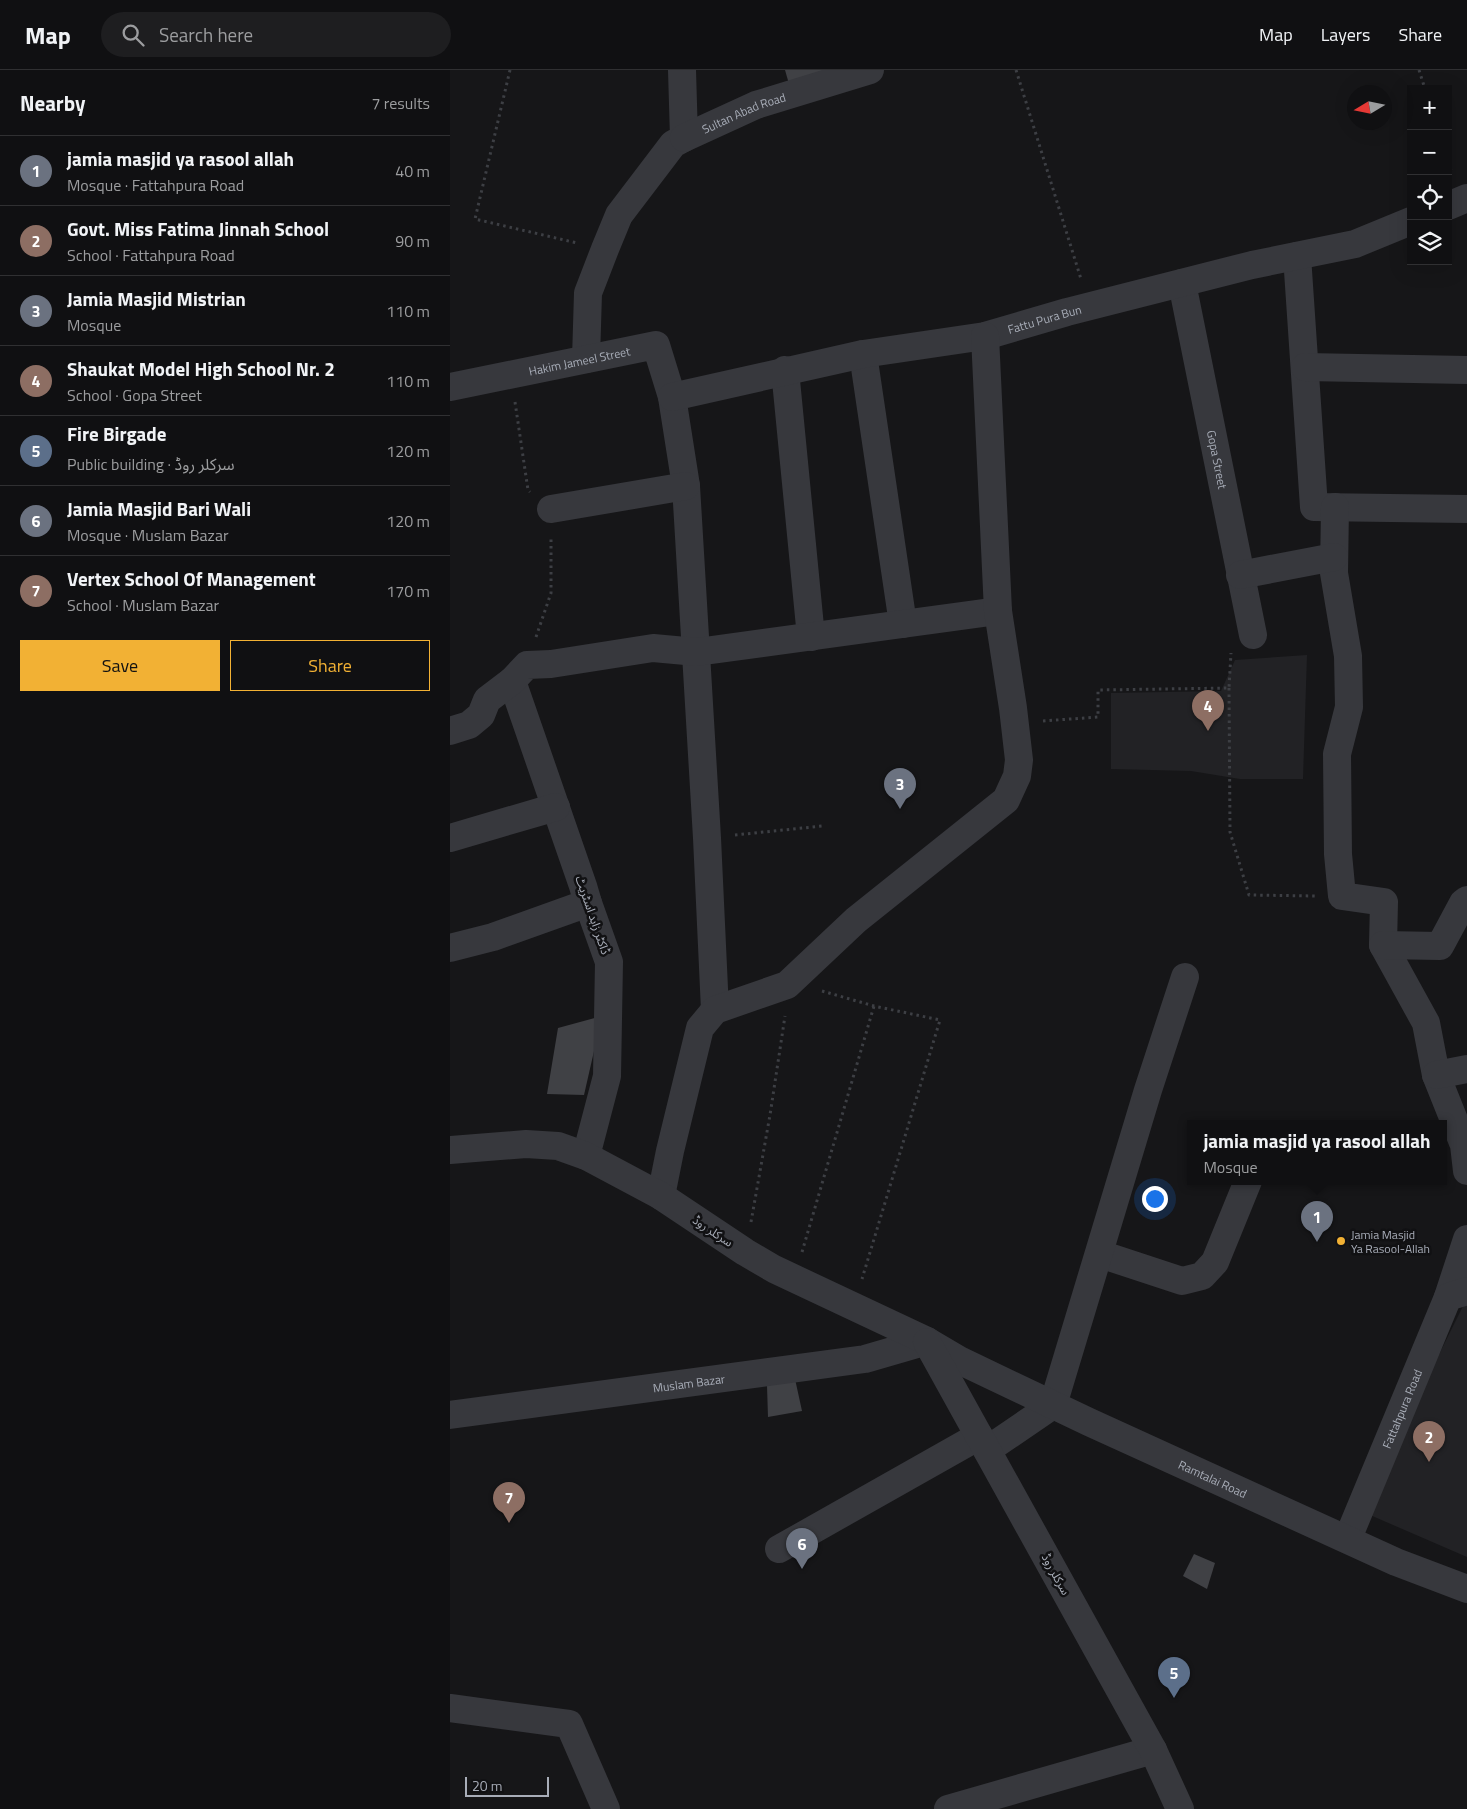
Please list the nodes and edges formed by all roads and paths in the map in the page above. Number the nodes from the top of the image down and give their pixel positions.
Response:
1 (510, 70) edge
2 (682, 70) edge
3 (870, 70) edge
4 (1016, 70) edge
5 (1419, 70) edge
6 (1424, 85) edge
7 (684, 138) junction
8 (1467, 198) edge
9 (1452, 204) edge
10 (1407, 223) edge
11 (605, 249) junction
12 (1297, 256) junction
13 (1182, 283) junction
14 (1090, 306) junction
15 (984, 336) junction
16 (863, 354) junction
17 (586, 359) junction
18 (1305, 367) junction
19 (785, 370) junction
20 (1467, 370) edge
21 (450, 387) edge
22 (672, 397) junction
23 (686, 486) junction
24 (1335, 507) junction
25 (551, 509) dead end
26 (1467, 509) edge
27 (1334, 557) junction
28 (1240, 575) junction
29 (998, 611) junction
30 (903, 624) junction
31 (1253, 635) joint
32 (811, 637) junction
33 (697, 652) junction
34 (512, 681) junction
35 (1229, 688) junction
36 (1015, 723) junction
37 (450, 731) edge
38 (556, 807) junction
39 (822, 826) dead end
40 (450, 838) edge
41 (707, 838) junction
42 (1342, 896) junction
43 (1467, 900) edge
44 (588, 903) junction
45 (1383, 945) junction
46 (450, 948) edge
47 (1185, 977) dead end
48 (787, 985) junction
49 (818, 990) dead end
50 (874, 1006) junction
51 (715, 1010) junction
52 (1467, 1069) edge
53 (1436, 1075) junction
54 (450, 1139) edge
55 (494, 1146) junction
56 (450, 1150) edge
57 (586, 1156) junction
58 (1467, 1171) edge
59 (1246, 1185) edge
60 (661, 1196) junction
61 (1467, 1239) edge
62 (745, 1252) junction
63 (1100, 1254) junction
64 (794, 1279) junction
65 (1458, 1294) edge
66 (853, 1307) junction
67 (927, 1341) junction
68 (961, 1361) joint
69 (1053, 1405) junction
70 (450, 1415) edge
71 (983, 1443) junction
72 (1348, 1538) junction
73 (779, 1548) dead end
74 (1467, 1589) edge
75 (450, 1708) edge
76 (1153, 1750) junction
77 (606, 1809) edge
78 (948, 1809) edge
79 (1180, 1809) edge

1 - 11 path
2 - 7 street, Sultan Abad Road
3 - 7 street, Sultan Abad Road
4 - 14 path
5 - 6 path
7 - 11 street
8 - 9 street
10 - 12 street, Fattu Pura Bun
11 - 17 street
12 - 13 street, Fattu Pura Bun
12 - 18 street
13 - 14 street, Fattu Pura Bun
13 - 28 street, Gopa Street
14 - 15 street, Fattu Pura Bun
15 - 16 street, Fattu Pura Bun
15 - 29 street
16 - 19 street, Fattu Pura Bun
16 - 30 street
17 - 21 street, Hakim Jameel Street
17 - 22 street, Hakim Jameel Street
18 - 20 street
18 - 24 street
19 - 22 street, Fattu Pura Bun
19 - 32 street
22 - 23 street
23 - 25 street
23 - 33 street
24 - 26 street
24 - 27 street
27 - 28 street
27 - 42 street
28 - 31 street, Gopa Street
29 - 30 street
29 - 36 street
30 - 32 street
31 - 35 path
32 - 33 street
33 - 34 street
33 - 41 street
34 - 37 street
34 - 38 street, ڈاکٹر زاہد اسٹریٹ
35 - 36 path
35 - 42 path
36 - 48 street
38 - 40 street
38 - 44 street, ڈاکٹر زاہد اسٹریٹ
39 - 41 path
41 - 51 street
42 - 45 street
43 - 45 street
44 - 46 street
44 - 57 street, ڈاکٹر زاہد اسٹریٹ
45 - 53 street
47 - 63 street
48 - 51 street
48 - 62 path
49 - 50 path
50 - 64 path
50 - 66 path
51 - 60 street
52 - 53 street
53 - 58 street
54 - 55 street, سرکلر روڈ
55 - 56 street, سرکلر روڈ
55 - 57 street, سرکلر روڈ
57 - 60 street, سرکلر روڈ
59 - 63 street
60 - 62 street, سرکلر روڈ
61 - 65 street, Fattahpura Road
62 - 64 street, سرکلر روڈ
63 - 69 street
64 - 66 street, سرکلر روڈ
65 - 72 street, Fattahpura Road
66 - 67 street, سرکلر روڈ
67 - 68 street, سرکلر روڈ
67 - 70 street, Muslam Bazar
67 - 71 street, سرکلر روڈ
68 - 69 street, Ramtalai Road
69 - 71 street
69 - 72 street, Ramtalai Road
71 - 73 street
71 - 76 street, سرکلر روڈ
72 - 74 street, Ramtalai Road
75 - 77 street
76 - 78 street
76 - 79 street, سرکلر روڈ

